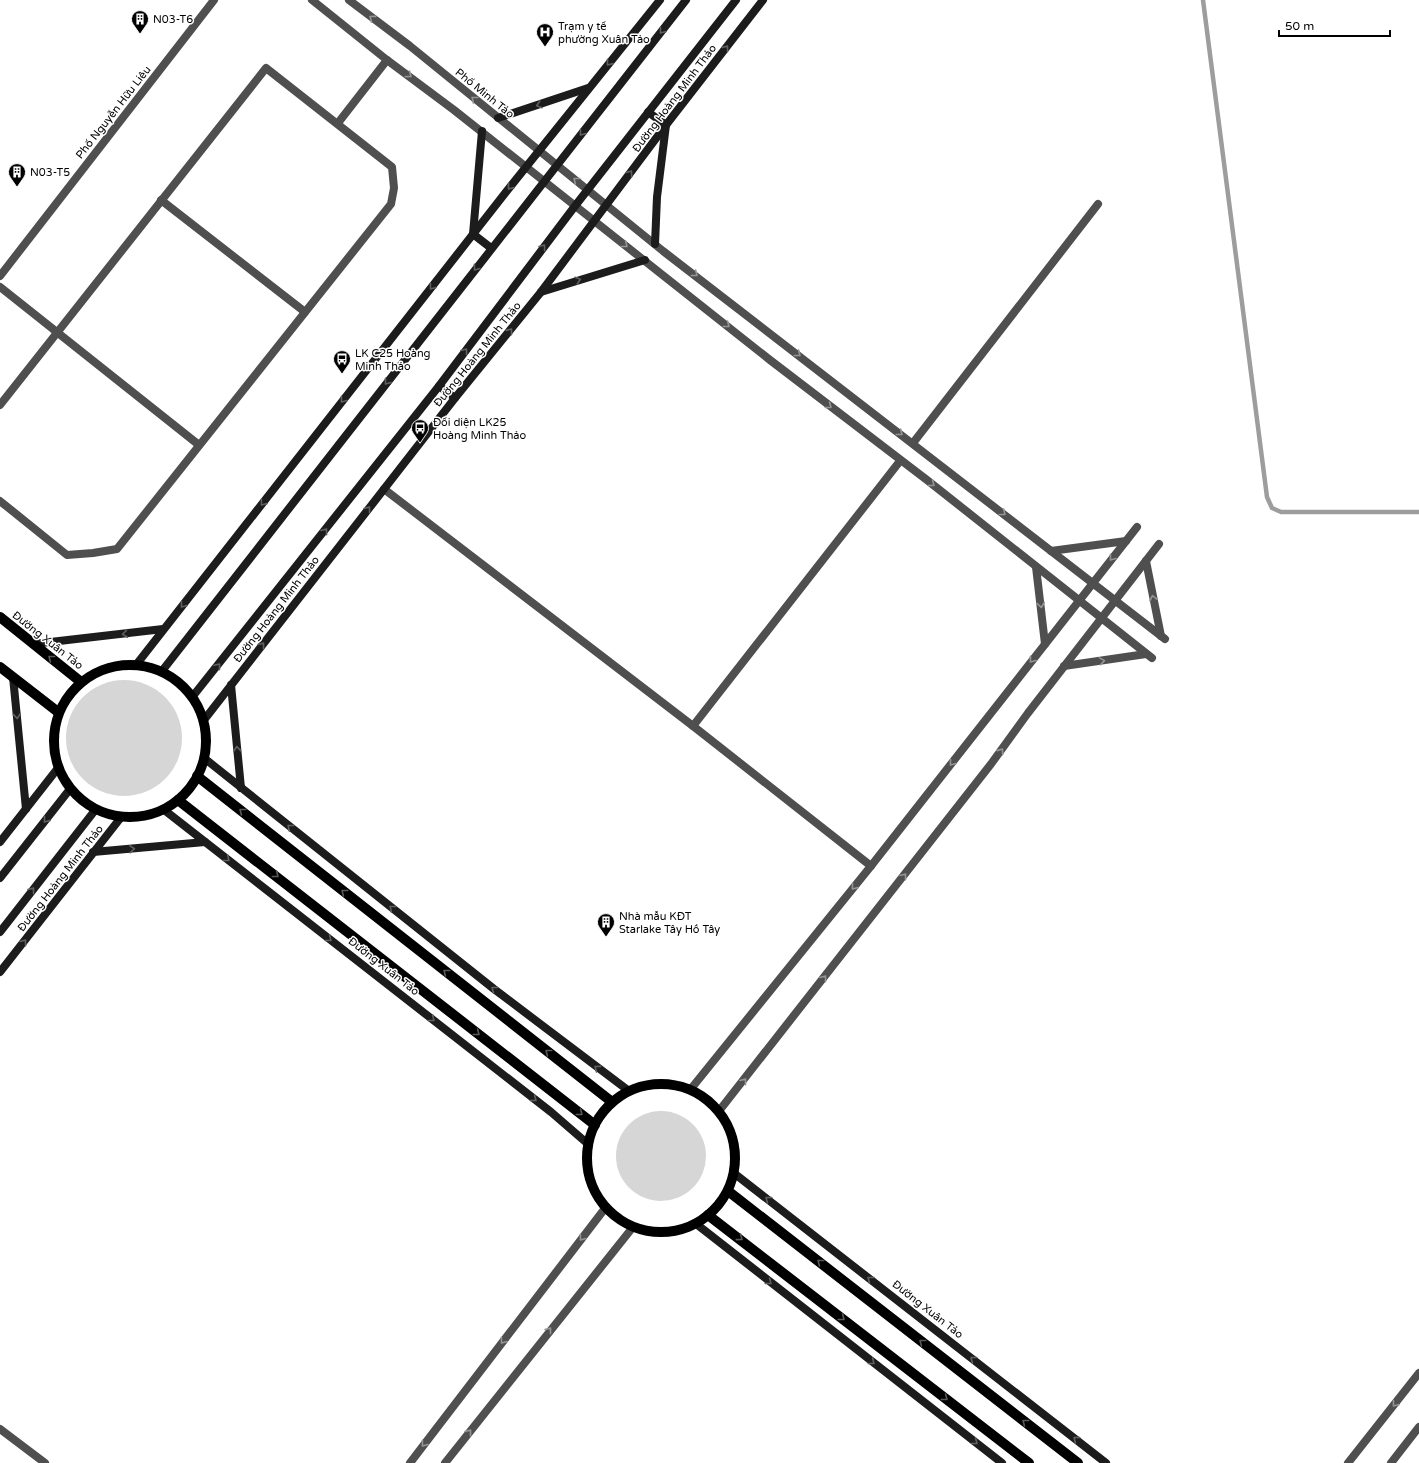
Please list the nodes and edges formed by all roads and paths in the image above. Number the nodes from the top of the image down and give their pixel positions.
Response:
1 (214, 0) edge
2 (312, 0) edge
3 (349, 0) edge
4 (660, 0) edge
5 (686, 0) edge
6 (736, 0) edge
7 (763, 0) edge
8 (387, 60) junction
9 (589, 88) junction
10 (648, 112) junction
11 (498, 118) junction
12 (338, 123) junction
13 (666, 125) junction
14 (482, 131) junction
15 (527, 167) junction
16 (544, 181) junction
17 (161, 200) junction
18 (606, 204) junction
19 (1098, 204) dead end
20 (575, 206) junction
21 (594, 220) junction
22 (473, 234) junction
23 (655, 244) junction
24 (491, 248) junction
25 (644, 260) junction
26 (0, 276) edge
27 (0, 287) edge
28 (541, 292) junction
29 (305, 312) junction
30 (57, 332) junction
31 (438, 386) junction
32 (455, 398) junction
33 (0, 405) edge
34 (913, 443) junction
35 (199, 445) junction
36 (900, 460) junction
37 (384, 489) junction
38 (0, 501) edge
39 (1137, 527) dead end
40 (1126, 541) junction
41 (1159, 544) dead end
42 (1051, 551) junction
43 (1146, 561) junction
44 (1036, 567) junction
45 (1093, 583) junction
46 (1115, 600) junction
47 (1078, 601) junction
48 (0, 617) edge
49 (1101, 618) junction
50 (163, 629) junction
51 (33, 644) junction
52 (1045, 644) junction
53 (136, 665) junction
54 (1064, 666) junction
55 (0, 667) edge
56 (162, 671) junction
57 (13, 677) junction
58 (81, 682) junction
59 (231, 685) junction
60 (193, 696) junction
61 (58, 712) junction
62 (204, 720) junction
63 (693, 726) junction
64 (204, 758) junction
65 (58, 768) junction
66 (197, 776) junction
67 (241, 788) junction
68 (70, 789) junction
69 (178, 800) junction
70 (26, 809) junction
71 (96, 809) junction
72 (163, 809) junction
73 (122, 816) junction
74 (0, 842) edge
75 (205, 842) junction
76 (93, 852) junction
77 (871, 866) junction
78 (0, 878) edge
79 (0, 932) edge
80 (0, 972) edge
81 (690, 1090) junction
82 (628, 1091) junction
83 (612, 1102) junction
84 (719, 1111) junction
85 (595, 1124) junction
86 (588, 1144) junction
87 (735, 1174) junction
88 (728, 1191) junction
89 (606, 1207) junction
90 (708, 1215) junction
91 (695, 1223) junction
92 (632, 1227) junction
93 (1419, 1373) edge
94 (1419, 1427) edge
95 (0, 1429) edge
96 (45, 1463) edge
97 (410, 1463) edge
98 (445, 1463) edge
99 (1002, 1463) edge
100 (1029, 1463) edge
101 (1078, 1463) edge
102 (1106, 1463) edge
103 (1348, 1463) edge
104 (1391, 1463) edge

1 - 26 street, Phố Nguyễn Hữu Liêu
2 - 8 street
11 -> 3 street, Phố Minh Tảo
4 -> 9 main road
5 -> 16 main road
6 - 10 main road, Đường Hoàng Minh Thảo
13 -> 7 main road, Đường Hoàng Minh Thảo
8 - 12 street
8 -> 14 street
9 -> 11 main road
9 - 15 main road
10 - 13 main road
10 - 20 main road, Đường Hoàng Minh Thảo
18 -> 11 street, Phố Minh Tảo
12 - 17 street
12 - 29 street
18 -> 13 main road, Đường Hoàng Minh Thảo
13 - 23 main road
14 - 15 street
14 - 22 main road
15 - 16 street
15 -> 22 main road
16 - 20 street
16 - 24 main road
17 - 29 street
17 - 30 street
18 - 21 main road, Đường Hoàng Minh Thảo
18 - 23 street, Phố Minh Tảo
19 - 34 street
20 - 21 street
31 -> 20 main road, Đường Hoàng Minh Thảo
21 -> 25 street
21 - 28 main road, Đường Hoàng Minh Thảo
22 - 24 main road
22 -> 50 main road
23 -> 34 street, Phố Minh Tảo
24 -> 56 main road
28 -> 25 main road
25 -> 36 street
27 - 30 street
32 -> 28 main road, Đường Hoàng Minh Thảo
29 - 35 street
30 - 33 street
30 - 35 street
31 - 32 main road
60 -> 31 main road, Đường Hoàng Minh Thảo
32 - 37 main road, Đường Hoàng Minh Thảo
34 -> 42 street, Phố Minh Tảo
35 - 38 street
36 -> 44 street
36 - 63 street
59 -> 37 main road, Đường Hoàng Minh Thảo
37 - 63 street
39 - 40 street
40 - 42 street
40 -> 45 street
41 - 43 street
42 - 45 street, Phố Minh Tảo
43 - 46 street
46 -> 43 street, Phố Minh Tảo
44 - 47 street
44 -> 52 street
45 - 46 street, Phố Minh Tảo
45 - 47 street
46 - 49 street
47 - 49 street
47 - 52 street
48 - 51 main road, Đường Xuân Tảo
49 - 54 street
54 -> 49 street
50 -> 51 main road
50 - 53 main road
58 -> 51 main road, Đường Xuân Tảo
52 -> 77 street
53 - 56 main road
53 - 58 main road
84 -> 54 street
55 - 57 main road
56 - 60 main road
57 - 61 main road
57 -> 70 main road
58 - 61 main road
59 - 62 main road, Đường Hoàng Minh Thảo
67 -> 59 main road
60 - 62 main road
61 - 65 main road
62 - 64 main road
63 - 77 street
64 - 66 main road
64 - 67 main road
65 - 68 main road
65 - 70 main road
66 - 69 main road
83 -> 66 main road
82 -> 67 main road
68 - 71 main road
68 -> 78 main road
69 - 72 main road
69 -> 85 main road, Đường Xuân Tảo
70 - 74 main road
71 - 73 main road
79 -> 71 main road, Đường Hoàng Minh Thảo
72 - 73 main road
72 - 75 main road, Đường Xuân Tảo
73 - 76 main road, Đường Hoàng Minh Thảo
76 -> 75 main road
75 -> 86 main road, Đường Xuân Tảo
80 -> 76 main road, Đường Hoàng Minh Thảo
77 -> 81 street
81 - 82 main road
81 - 84 main road
82 - 83 main road
83 - 85 main road
84 - 87 main road
85 - 86 main road
86 - 89 main road
87 - 88 main road
102 -> 87 main road, Đường Xuân Tảo
88 - 90 main road
101 -> 88 main road
89 - 92 main road
89 -> 97 street
90 - 91 main road
90 -> 100 main road
91 - 92 main road
91 -> 99 main road
98 -> 92 street
93 -> 103 street
94 - 104 street
95 - 96 street

